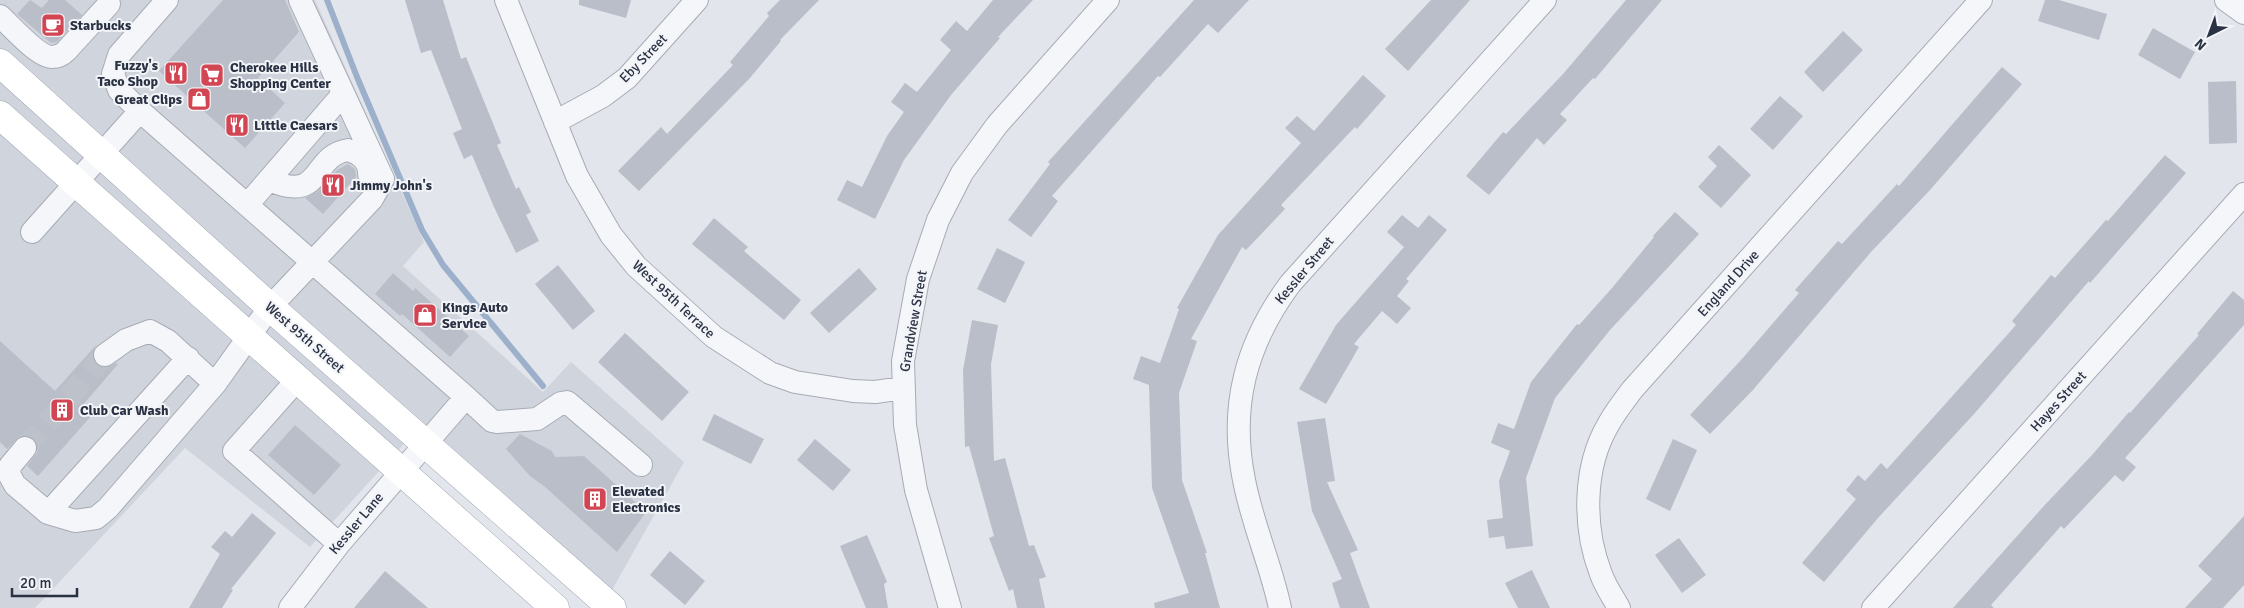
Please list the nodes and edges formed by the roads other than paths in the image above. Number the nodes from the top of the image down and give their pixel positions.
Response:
1 (167, 0) edge
2 (300, 0) edge
3 (506, 0) edge
4 (697, 0) edge
5 (1108, 0) edge
6 (1544, 0) edge
7 (1981, 0) edge
8 (2226, 0) edge
9 (109, 4) dead end
10 (2244, 13) edge
11 (0, 16) edge
12 (0, 63) edge
13 (343, 94) junction
14 (140, 111) junction
15 (0, 115) edge
16 (555, 122) junction
17 (102, 154) junction
18 (269, 180) junction
19 (75, 182) junction
20 (2244, 194) edge
21 (247, 206) junction
22 (32, 232) dead end
23 (319, 255) junction
24 (270, 307) junction
25 (249, 336) junction
26 (106, 355) tunnel mouth
27 (188, 358) junction
28 (297, 380) junction
29 (215, 384) junction
30 (904, 388) junction
31 (466, 397) junction
32 (426, 442) junction
33 (25, 448) tunnel mouth
34 (641, 465) dead end
35 (401, 471) junction
36 (48, 513) junction
37 (339, 544) junction
38 (290, 608) edge
39 (555, 608) edge
40 (612, 608) edge
41 (950, 608) edge
42 (1280, 608) edge
43 (1619, 608) edge
44 (1873, 608) edge

1 - 14 street
2 - 13 street
3 - 16 street, West 95th Terrace
4 - 16 street, Eby Street
5 - 30 street, Grandview Street
6 - 42 street, Kessler Street
7 - 43 street, England Drive
8 - 10 street
9 - 11 street
12 - 17 main road, West 95th Street
13 - 18 street
13 - 23 street
14 - 17 street
14 - 21 street
15 - 19 main road
16 - 30 street, West 95th Terrace
17 - 19 street
17 - 24 main road, West 95th Street
18 - 21 street
18 - 23 street
19 - 22 street
19 - 25 main road
20 - 44 street, Hayes Street
21 - 23 street
23 - 24 street
23 - 31 street
24 - 25 street
24 - 32 main road, West 95th Street
25 - 28 main road
25 - 29 street
26 - 27 street
27 - 29 street
27 - 36 street
28 - 35 main road
28 - 37 street
29 - 36 street
30 - 41 street, Grandview Street
31 - 32 street, Kessler Lane
31 - 34 street
32 - 35 street, Kessler Lane
32 - 40 main road, West 95th Street
33 - 36 street
35 - 37 street, Kessler Lane
35 - 39 main road
37 - 38 street, Kessler Lane

